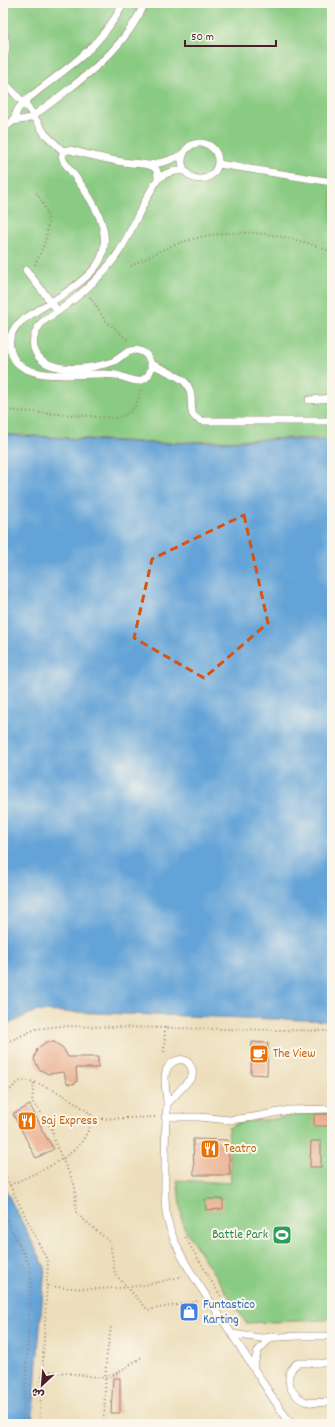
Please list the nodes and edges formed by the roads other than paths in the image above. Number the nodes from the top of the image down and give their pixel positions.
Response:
1 (124, 3) edge
2 (145, 3) edge
3 (3, 32) edge
4 (3, 61) edge
5 (3, 81) edge
6 (23, 103) junction
7 (33, 116) junction
8 (13, 121) junction
9 (3, 129) edge
10 (64, 152) junction
11 (182, 154) junction
12 (218, 164) junction
13 (150, 165) junction
14 (185, 172) junction
15 (158, 179) junction
16 (332, 182) edge
17 (28, 272) road end
18 (51, 302) junction
19 (58, 311) junction
20 (151, 364) junction
21 (332, 398) edge
22 (310, 400) dead end
23 (332, 421) edge
24 (167, 1104) junction
25 (332, 1109) edge
26 (165, 1117) junction
27 (232, 1334) junction
28 (332, 1336) edge
29 (270, 1338) junction
30 (332, 1363) edge
31 (253, 1367) junction
32 (332, 1402) edge
33 (288, 1422) edge

1 - 6 lane
2 - 7 lane
3 - 4 lane
5 - 6 lane
6 - 7 lane
6 - 8 lane
7 - 8 lane
7 - 10 lane
8 - 9 lane
10 - 13 lane
10 - 18 lane
11 - 12 lane
11 - 13 lane
11 - 14 lane
12 - 14 lane
12 - 16 lane
13 - 15 lane
14 - 15 lane
15 - 19 lane
17 - 18 lane
18 - 19 lane
18 - 20 lane
19 - 20 lane
20 - 23 lane
21 - 22 lane
24 - 24 lane
24 - 26 lane
25 - 26 lane
26 - 27 lane
27 - 29 lane
27 - 31 lane
28 - 29 lane
29 - 31 lane
30 - 32 lane
31 - 33 lane

